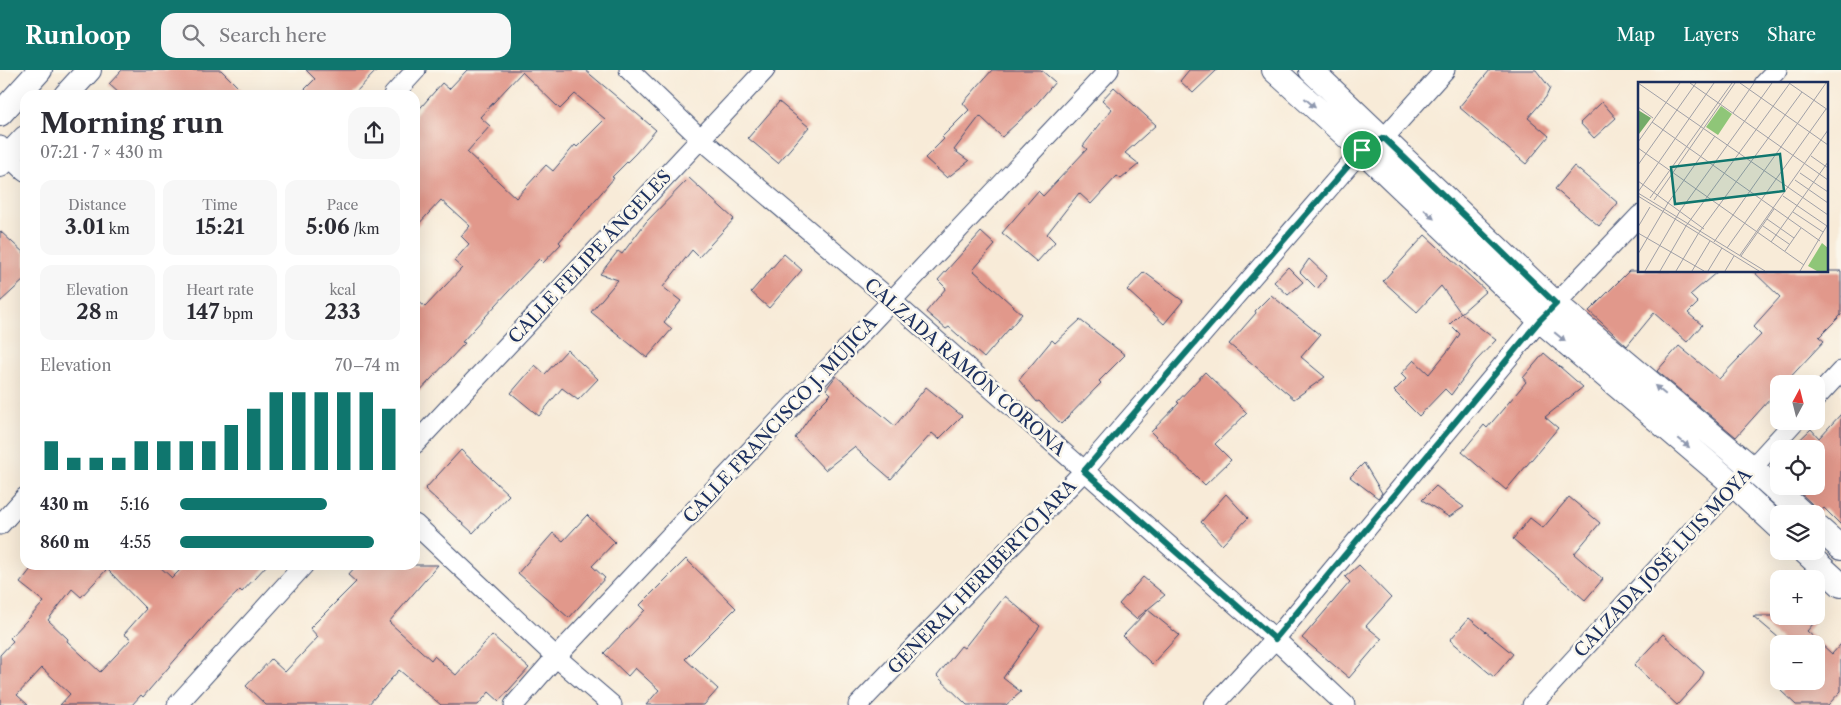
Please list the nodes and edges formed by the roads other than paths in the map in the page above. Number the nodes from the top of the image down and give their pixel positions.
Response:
1 (40, 70) edge
2 (89, 70) edge
3 (416, 70) edge
4 (629, 70) edge
5 (765, 70) edge
6 (1109, 70) edge
7 (1274, 70) edge
8 (1311, 70) edge
9 (1445, 70) edge
10 (1776, 70) edge
11 (1766, 82) edge
12 (22, 90) edge
13 (71, 90) edge
14 (397, 90) edge
15 (20, 92) edge
16 (0, 114) edge
17 (1384, 138) junction
18 (701, 139) junction
19 (20, 142) edge
20 (1362, 150) junction
21 (3, 156) edge
22 (20, 168) edge
23 (1638, 217) edge
24 (892, 301) junction
25 (1548, 312) junction
26 (1841, 371) edge
27 (1825, 388) edge
28 (1787, 430) edge
29 (420, 439) edge
30 (1752, 468) junction
31 (1084, 471) junction
32 (1734, 485) junction
33 (20, 503) edge
34 (1793, 505) edge
35 (1770, 519) edge
36 (0, 525) edge
37 (420, 529) edge
38 (1825, 534) edge
39 (1841, 548) edge
40 (1814, 560) edge
41 (299, 570) edge
42 (1841, 586) edge
43 (1275, 639) junction
44 (556, 657) junction
45 (177, 705) edge
46 (514, 705) edge
47 (612, 705) edge
48 (858, 705) edge
49 (1214, 705) edge
50 (1345, 705) edge
51 (1532, 705) edge

1 - 12 street
2 - 13 street
3 - 14 street
4 - 18 street, CALZADA RAMÓN CORONA
5 - 18 street, CALLE FELIPE ÁNGELES
6 - 24 street, CALLE FRANCISCO J. MÚJICA
7 -> 20 street
8 - 17 street
9 - 17 street, GENERAL HERIBERTO JARA
10 - 11 street
15 - 16 street
17 - 20 street, GENERAL HERIBERTO JARA
17 - 25 street
18 - 24 street, CALZADA RAMÓN CORONA
18 - 29 street, CALLE FELIPE ÁNGELES
19 - 21 street
20 -> 25 street
20 - 31 street, GENERAL HERIBERTO JARA
21 - 22 street
23 - 25 street
24 - 31 street, CALZADA RAMÓN CORONA
24 - 44 street, CALLE FRANCISCO J. MÚJICA
30 -> 25 street
25 -> 32 street
25 - 43 street
26 - 27 street
28 - 30 street, CALZADA JOSÉ LUIS MOYA
30 - 32 street, CALZADA JOSÉ LUIS MOYA
30 - 34 street
31 - 43 street, CALZADA RAMÓN CORONA
31 - 48 street, GENERAL HERIBERTO JARA
32 - 35 street
32 - 51 street, CALZADA JOSÉ LUIS MOYA
33 - 36 street
37 - 44 street
38 - 39 street
40 - 42 street
41 - 45 street
43 - 49 street
43 - 50 street, CALZADA RAMÓN CORONA
44 - 46 street, CALLE FRANCISCO J. MÚJICA
44 - 47 street

